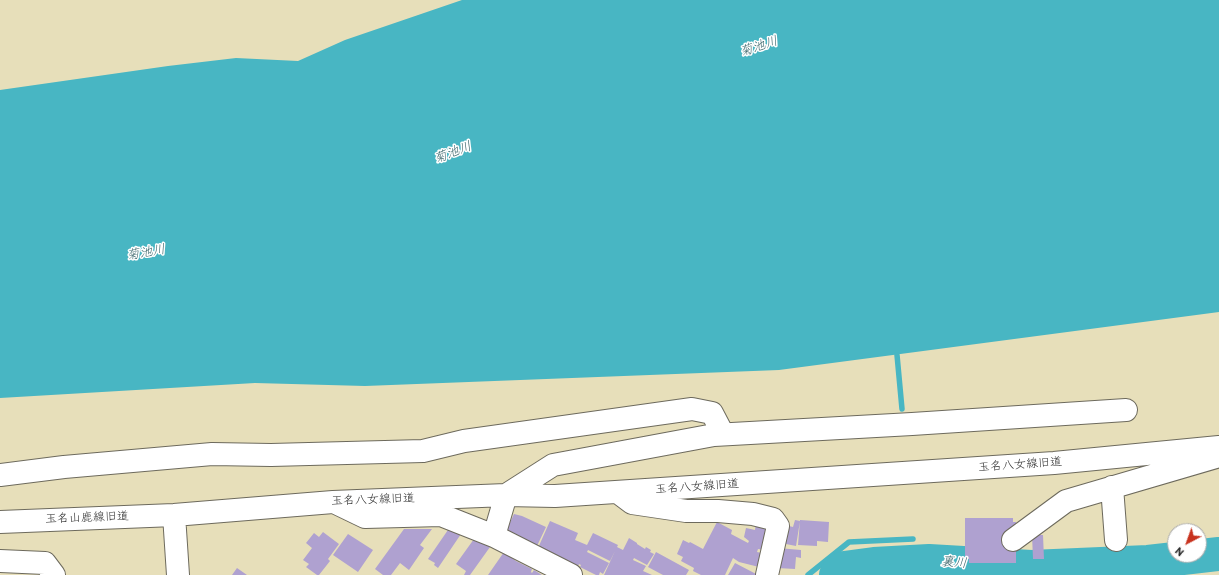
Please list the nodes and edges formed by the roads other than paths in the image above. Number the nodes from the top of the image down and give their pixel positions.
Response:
1 (1126, 410) dead end
2 (723, 434) junction
3 (1219, 447) edge
4 (1219, 456) edge
5 (0, 475) edge
6 (1112, 487) junction
7 (617, 492) junction
8 (506, 495) junction
9 (333, 502) junction
10 (174, 514) junction
11 (0, 522) edge
12 (494, 536) junction
13 (1013, 540) dead end
14 (1116, 540) dead end
15 (0, 561) edge
16 (54, 575) edge
17 (178, 575) edge
18 (571, 575) edge
19 (767, 575) edge

1 - 2 street
2 - 5 street
2 - 8 street
3 - 7 street, 玉名八女線旧道
4 - 6 street
6 - 13 street
6 - 14 street
7 - 8 street, 玉名八女線旧道
7 - 19 street
8 - 9 street, 玉名八女線旧道
8 - 12 street
9 - 10 street, 玉名八女線旧道
9 - 12 street
10 - 11 street, 玉名山鹿線旧道
10 - 17 street
12 - 18 street
15 - 16 street

